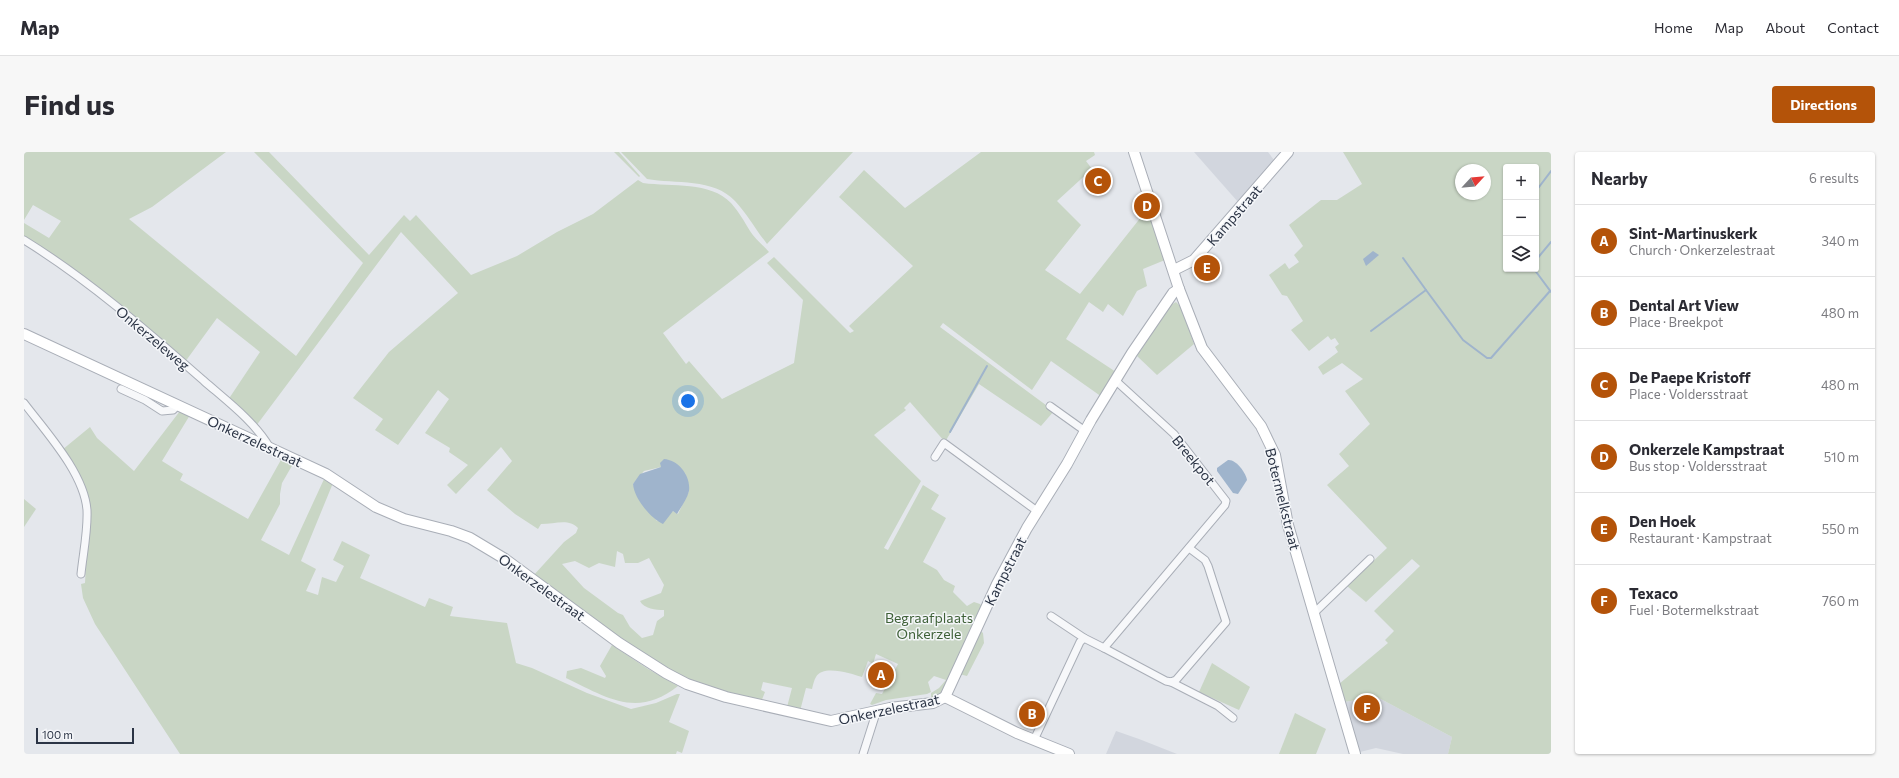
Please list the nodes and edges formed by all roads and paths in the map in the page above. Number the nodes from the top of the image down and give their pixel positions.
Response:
1 (1134, 152) edge
2 (1288, 152) edge
3 (24, 240) edge
4 (1174, 270) junction
5 (1179, 289) junction
6 (24, 334) edge
7 (1115, 380) junction
8 (121, 389) dead end
9 (24, 403) edge
10 (178, 405) junction
11 (1050, 406) dead end
12 (1085, 431) junction
13 (270, 448) junction
14 (935, 457) dead end
15 (1037, 511) junction
16 (1189, 548) junction
17 (1370, 559) dead end
18 (81, 574) dead end
19 (1314, 613) junction
20 (1051, 616) dead end
21 (1084, 638) junction
22 (1104, 648) junction
23 (1171, 682) junction
24 (945, 697) junction
25 (877, 710) junction
26 (1232, 718) dead end
27 (1034, 740) junction
28 (863, 754) edge
29 (1069, 754) edge
30 (1355, 754) edge

1 - 4 street, Botermelkstraat
2 - 4 street, Kampstraat
3 - 13 street, Onkerzeleweg
4 - 5 street, Botermelkstraat
5 - 7 street, Kampstraat
5 - 19 street, Botermelkstraat
6 - 10 street, Onkerzelestraat
7 - 12 street, Kampstraat
7 - 16 street, Breekpot
8 - 10 street
9 - 18 street
10 - 13 street, Onkerzelestraat
11 - 12 street
12 - 15 street, Kampstraat
13 - 25 street, Onkerzelestraat
14 - 15 street
15 - 24 street, Kampstraat
16 - 22 street, Breekpot
16 - 23 street
17 - 19 street
19 - 30 street, Botermelkstraat
20 - 21 street
21 - 22 street
21 - 27 street
22 - 23 street
23 - 26 street
24 - 25 street, Onkerzelestraat
24 - 27 street, Onkerzelestraat
25 - 28 street
27 - 29 street, Onkerzelestraat

